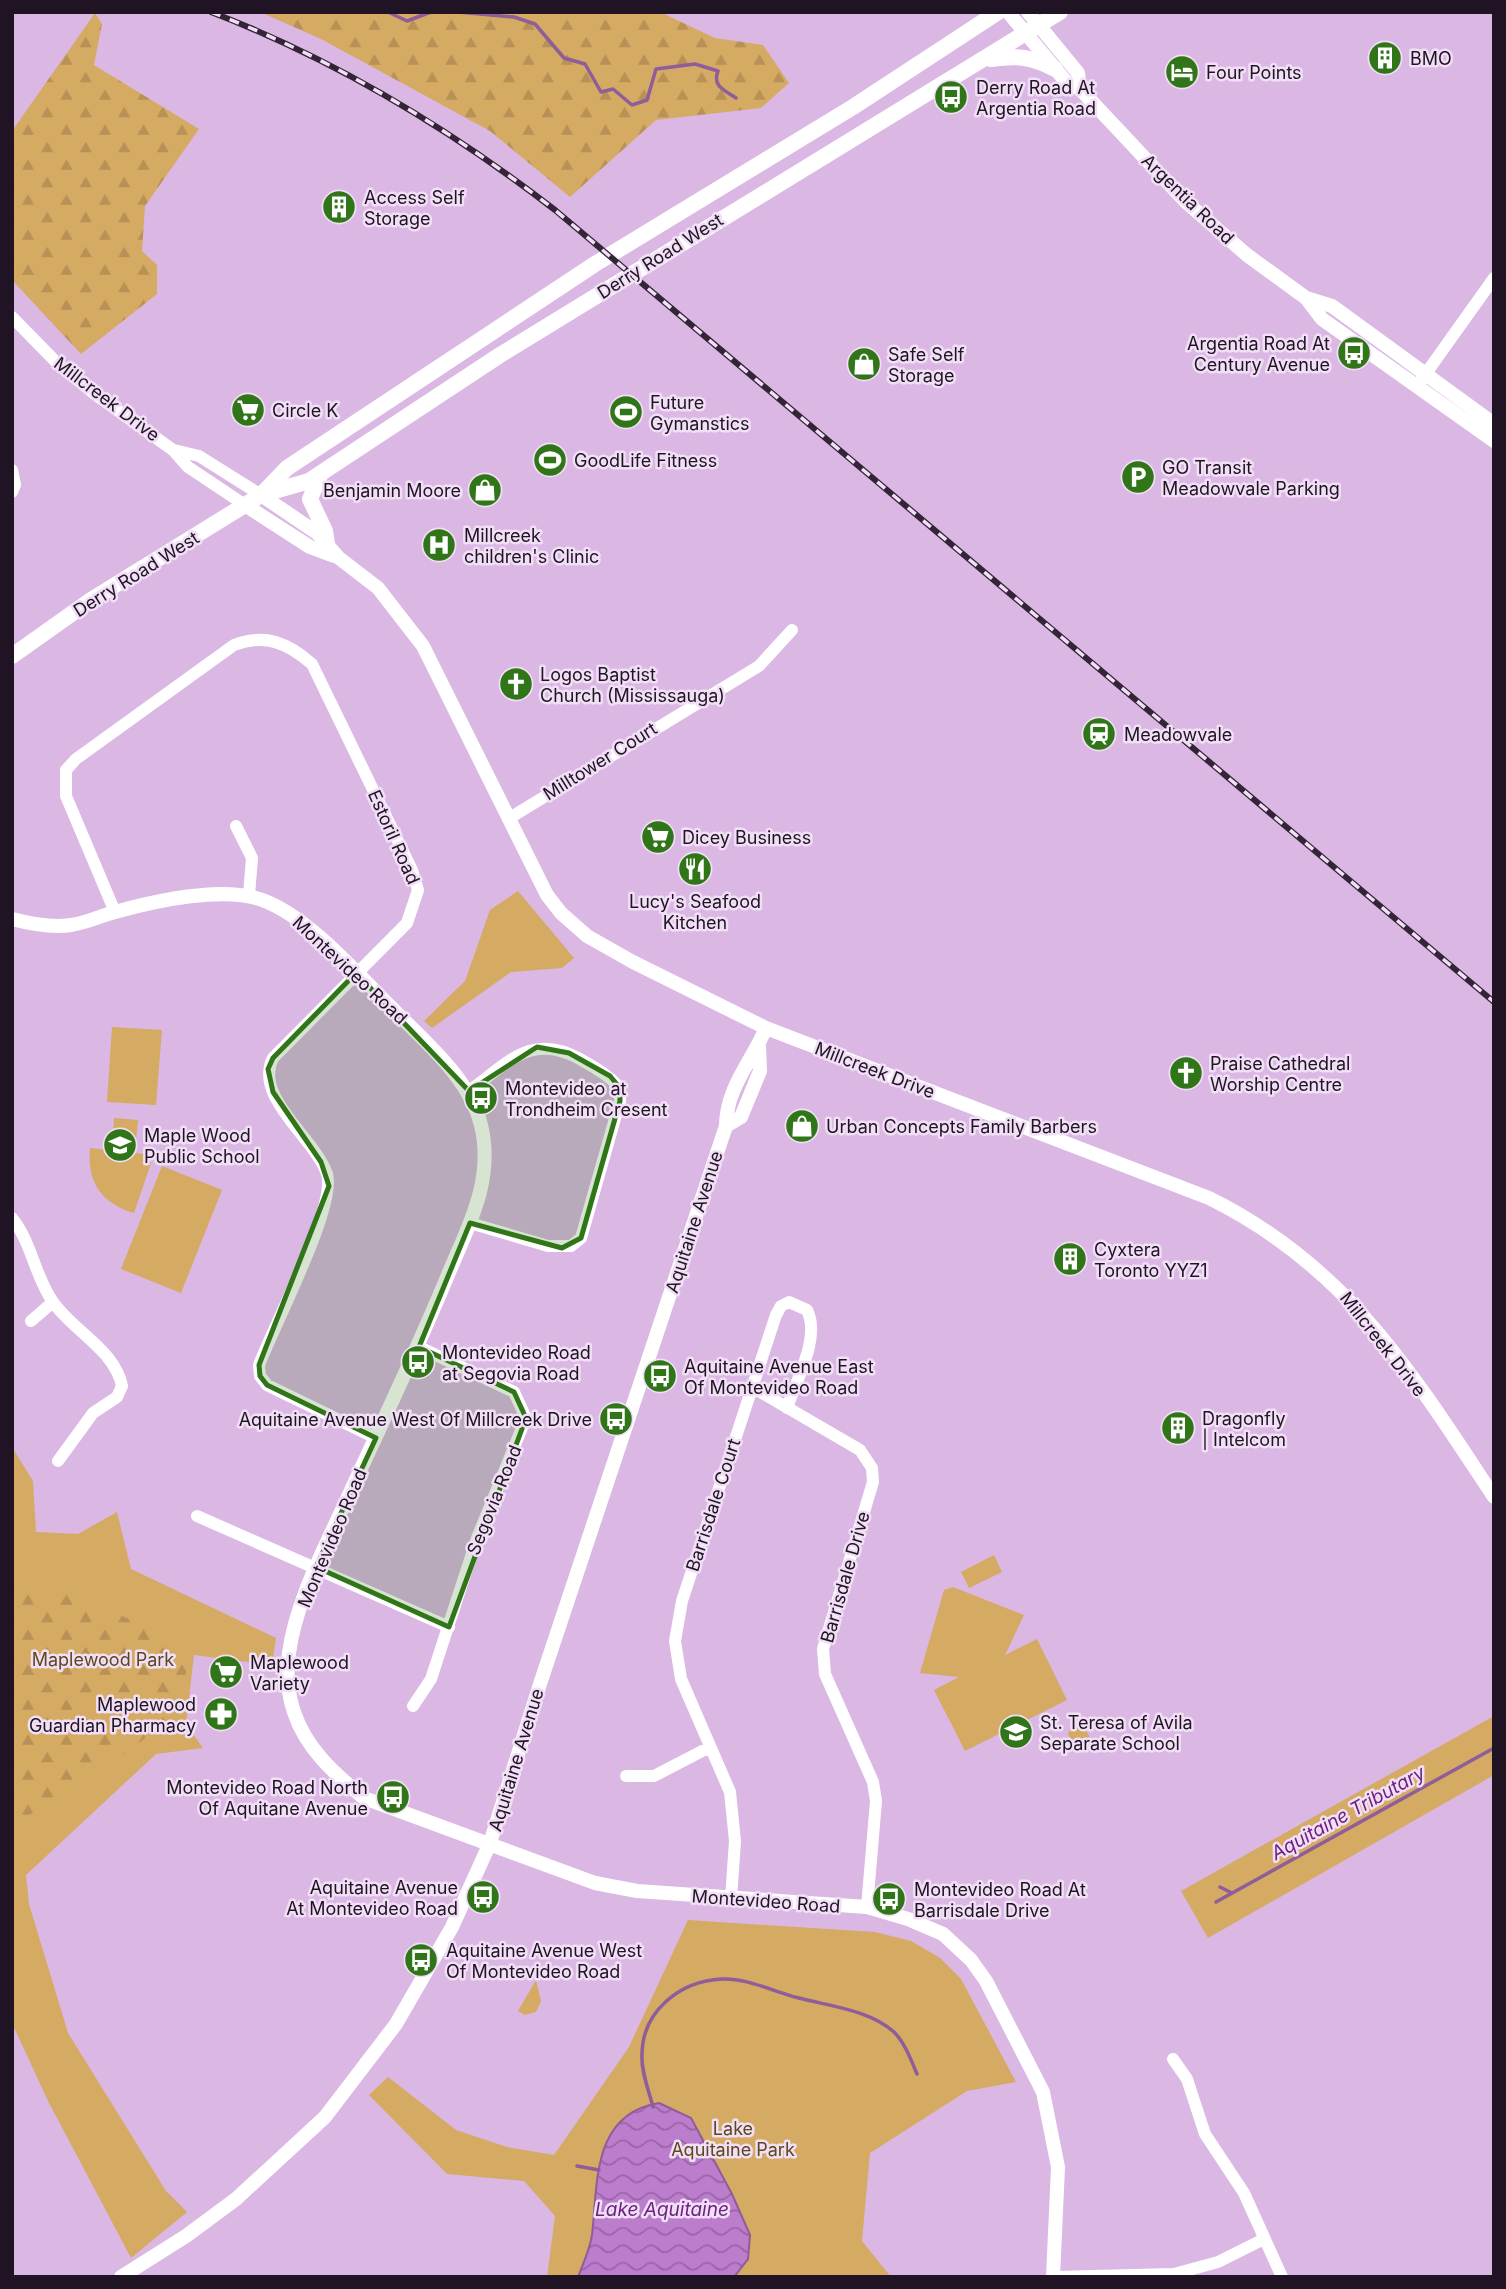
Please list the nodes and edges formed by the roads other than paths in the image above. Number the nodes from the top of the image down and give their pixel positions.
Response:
1 (998, 12) edge
2 (1008, 12) edge
3 (1060, 12) edge
4 (1031, 23) edge
5 (982, 60) junction
6 (1055, 69) junction
7 (1080, 89) junction
8 (1494, 278) edge
9 (12, 317) edge
10 (1421, 380) junction
11 (1494, 424) edge
12 (1494, 441) edge
13 (173, 450) junction
14 (12, 470) edge
15 (322, 472) junction
16 (12, 492) edge
17 (261, 495) junction
18 (245, 505) junction
19 (327, 544) junction
20 (339, 558) junction
21 (792, 630) dead end
22 (12, 656) edge
23 (508, 819) junction
24 (236, 826) dead end
25 (249, 895) junction
26 (114, 912) junction
27 (12, 919) edge
28 (356, 973) junction
29 (766, 1028) junction
30 (469, 1091) junction
31 (12, 1218) edge
32 (470, 1223) junction
33 (53, 1301) junction
34 (31, 1321) dead end
35 (419, 1347) junction
36 (752, 1387) junction
37 (787, 1408) junction
38 (376, 1438) junction
39 (58, 1461) dead end
40 (1494, 1497) edge
41 (197, 1516) dead end
42 (316, 1567) junction
43 (449, 1626) junction
44 (414, 1706) dead end
45 (708, 1748) junction
46 (626, 1776) dead end
47 (490, 1843) junction
48 (731, 1899) junction
49 (867, 1907) junction
50 (1173, 2059) dead end
51 (1264, 2239) junction
52 (121, 2277) edge
53 (1054, 2277) edge
54 (1282, 2277) edge

1 - 17 main road, Derry Road West
2 - 4 street, Argentia Road
3 - 4 main road, Derry Road West
4 - 5 main road, Derry Road West
4 - 6 street, Argentia Road
4 - 7 street, Argentia Road
5 - 6 main road
5 - 15 main road, Derry Road West
6 - 7 street, Argentia Road
7 - 10 street, Argentia Road
8 - 10 street
9 - 13 street, Millcreek Drive
10 - 11 street, Argentia Road
10 - 12 street, Argentia Road
13 - 17 street, Millcreek Drive
13 - 18 street, Millcreek Drive
14 - 16 street
15 - 17 main road, Derry Road West
15 - 19 main road
17 - 18 main road, Derry Road West
17 - 19 street, Millcreek Drive
18 - 20 street, Millcreek Drive
18 - 22 main road, Derry Road West
19 - 20 street, Millcreek Drive
20 - 23 street, Millcreek Drive
21 - 23 street, Milltower Court
23 - 29 street, Millcreek Drive
24 - 25 street
25 - 26 street, Montevideo Road
25 - 28 street, Montevideo Road
26 - 27 street, Montevideo Road
26 - 28 street, Estoril Road
28 - 30 street, Montevideo Road
28 - 38 street, Estoril Road
29 - 40 street, Millcreek Drive
29 - 47 street, Aquitaine Avenue
30 - 32 street, Montevideo Road
30 - 32 street
31 - 33 street
32 - 35 street, Montevideo Road
33 - 34 street
33 - 39 street
35 - 38 street, Montevideo Road
35 - 43 street, Segovia Road
36 - 37 street, Barrisdale Drive
36 - 37 street, Barrisdale Court
36 - 45 street, Barrisdale Court
37 - 49 street, Barrisdale Drive
38 - 42 street, Montevideo Road
41 - 42 street
42 - 43 street
42 - 47 street, Montevideo Road
43 - 44 street, Segovia Road
45 - 46 street
45 - 48 street
47 - 48 street, Montevideo Road
47 - 52 street, Aquitaine Avenue
48 - 49 street, Montevideo Road
49 - 53 street, Montevideo Road
50 - 51 street
51 - 53 street
51 - 54 street

